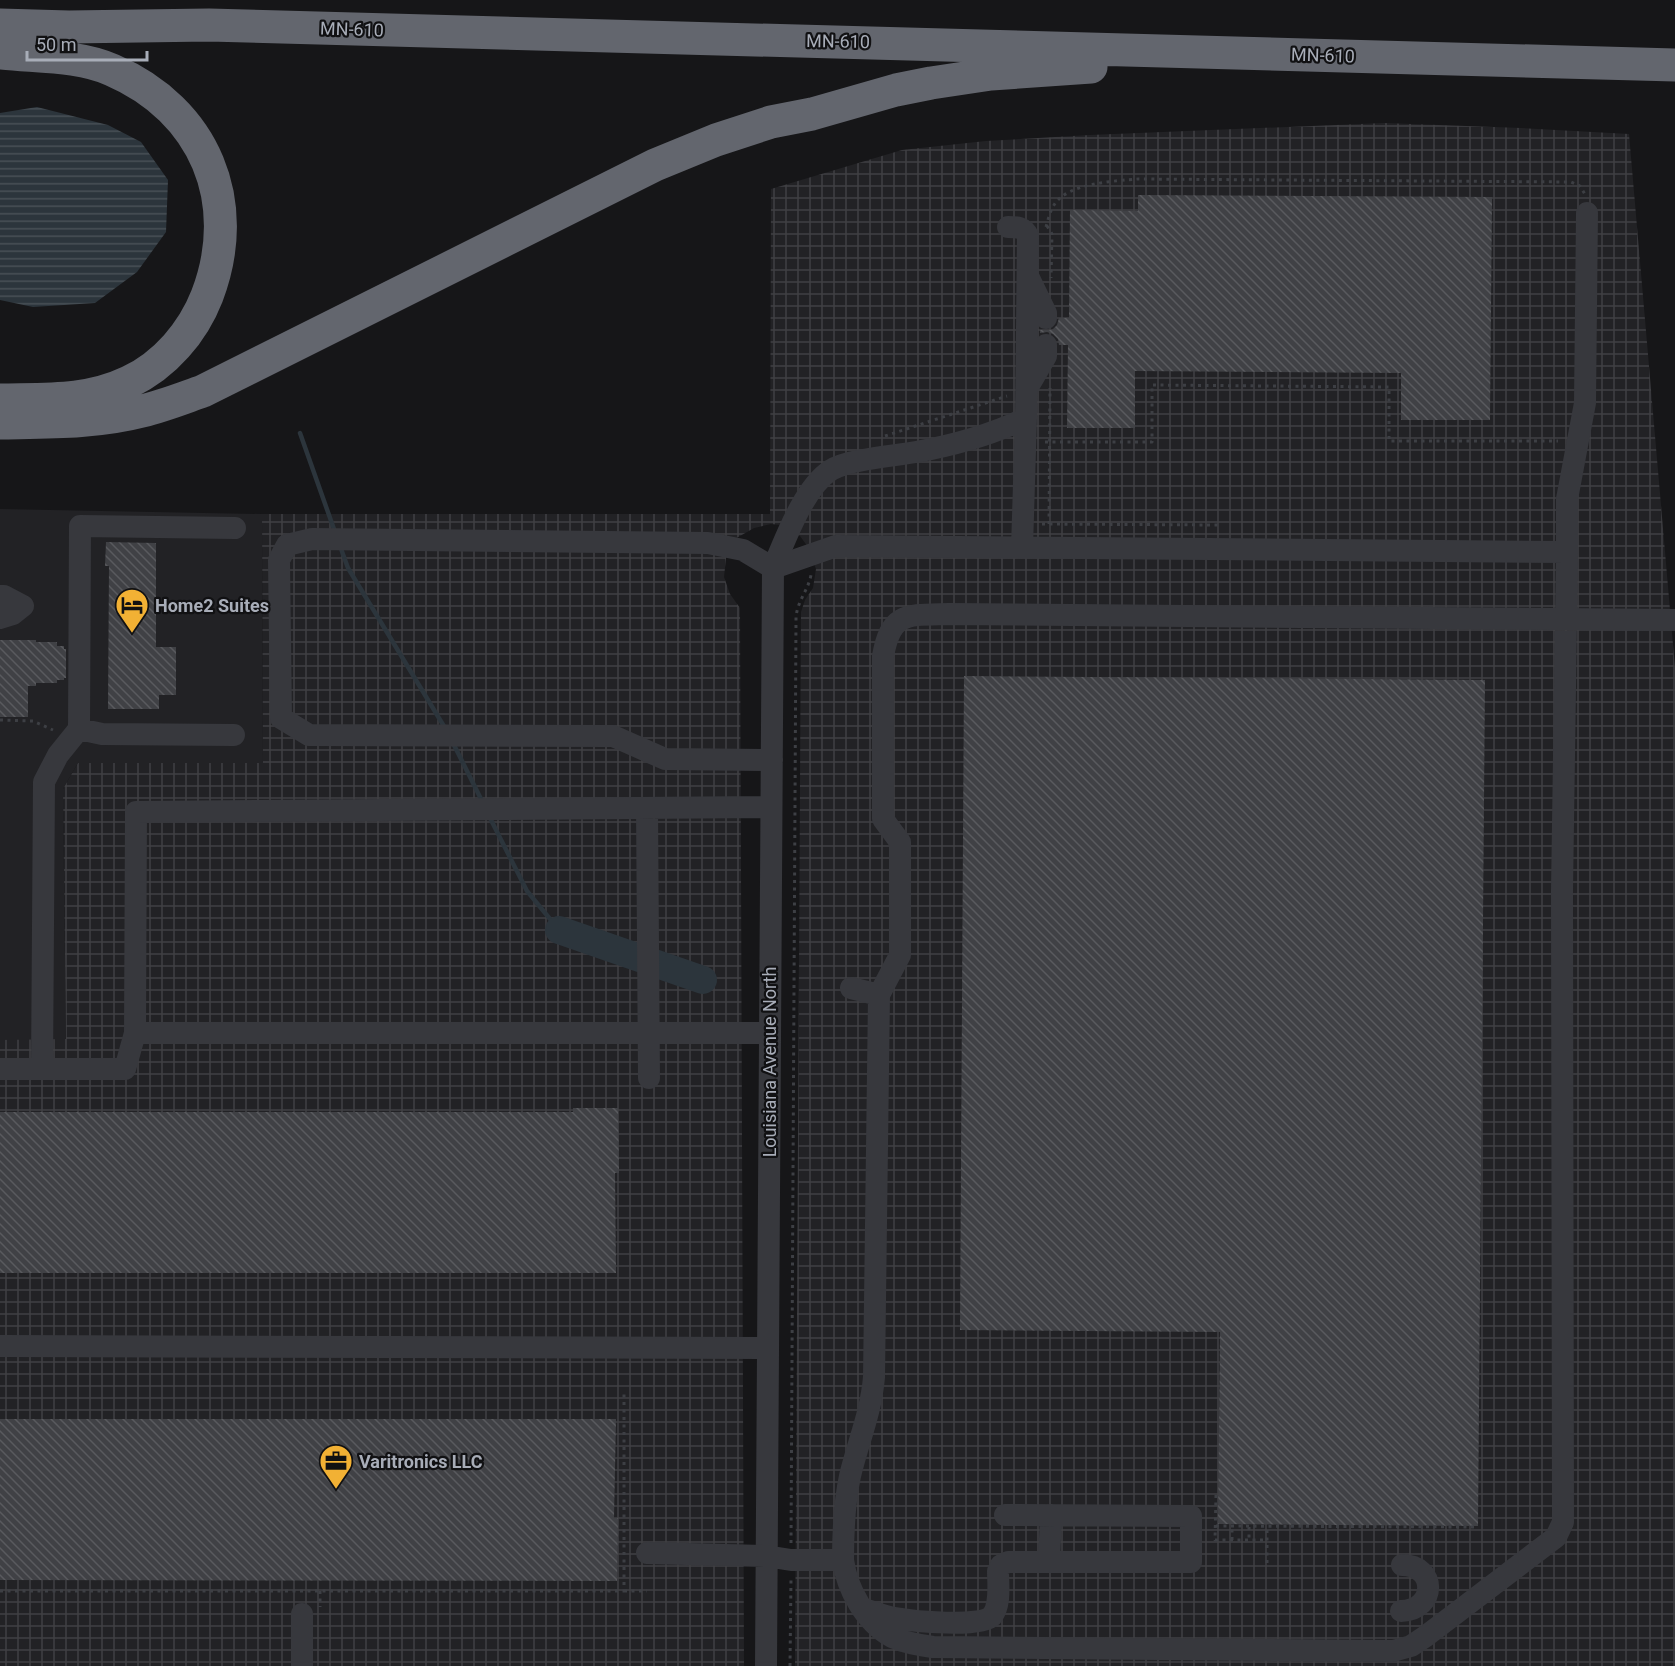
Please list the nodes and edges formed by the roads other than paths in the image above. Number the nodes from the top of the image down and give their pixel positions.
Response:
1 (0, 25) edge
2 (0, 53) edge
3 (1461, 59) junction
4 (1675, 65) edge
5 (1587, 213) road end
6 (1027, 228) road end
7 (1028, 275) junction
8 (1046, 318) dead end
9 (1046, 345) dead end
10 (1026, 402) junction
11 (4, 415) edge
12 (236, 528) dead end
13 (1022, 548) junction
14 (1567, 552) junction
15 (773, 568) junction
16 (0, 596) edge
17 (0, 618) edge
18 (1649, 620) junction
19 (1675, 620) edge
20 (1566, 621) junction
21 (1675, 632) edge
22 (79, 729) junction
23 (234, 735) dead end
24 (772, 760) junction
25 (647, 807) junction
26 (771, 807) junction
27 (851, 988) dead end
28 (879, 995) junction
29 (135, 1033) junction
30 (770, 1033) junction
31 (648, 1034) junction
32 (0, 1069) edge
33 (42, 1069) junction
34 (649, 1078) dead end
35 (0, 1346) edge
36 (768, 1348) junction
37 (1005, 1515) dead end
38 (1051, 1515) junction
39 (647, 1553) dead end
40 (766, 1556) junction
41 (843, 1560) junction
42 (1049, 1562) junction
43 (1402, 1565) dead end
44 (862, 1609) junction
45 (1401, 1611) dead end
46 (311, 1614) road end
47 (302, 1666) edge
48 (766, 1666) edge

1 - 3 highway, MN-610
2 - 11 highway
3 - 4 highway, MN-610
3 - 11 highway
5 - 14 street
6 - 7 street
7 - 8 street
7 - 10 street
9 - 10 street
10 - 13 street
10 - 15 street
12 - 22 street
13 - 14 street
13 - 15 street
14 - 20 street
15 - 24 street, Louisiana Avenue North
15 - 24 street
16 - 17 street
18 - 19 street
18 - 20 street
18 - 21 street
20 - 28 street
20 - 44 street
22 - 23 street
22 - 33 street
24 - 26 street, Louisiana Avenue North
25 - 26 street
25 - 29 street
25 - 31 street
26 - 30 street, Louisiana Avenue North
27 - 28 street
28 - 41 street
29 - 31 street
29 - 33 street
30 - 31 street
30 - 36 street, Louisiana Avenue North
31 - 34 street
32 - 33 street
35 - 36 street
36 - 40 street, Louisiana Avenue North
37 - 38 street
38 - 42 street
38 - 42 street
39 - 40 street
40 - 41 street
40 - 48 street, Louisiana Avenue North
41 - 44 street
42 - 44 street
43 - 45 street
46 - 47 street

